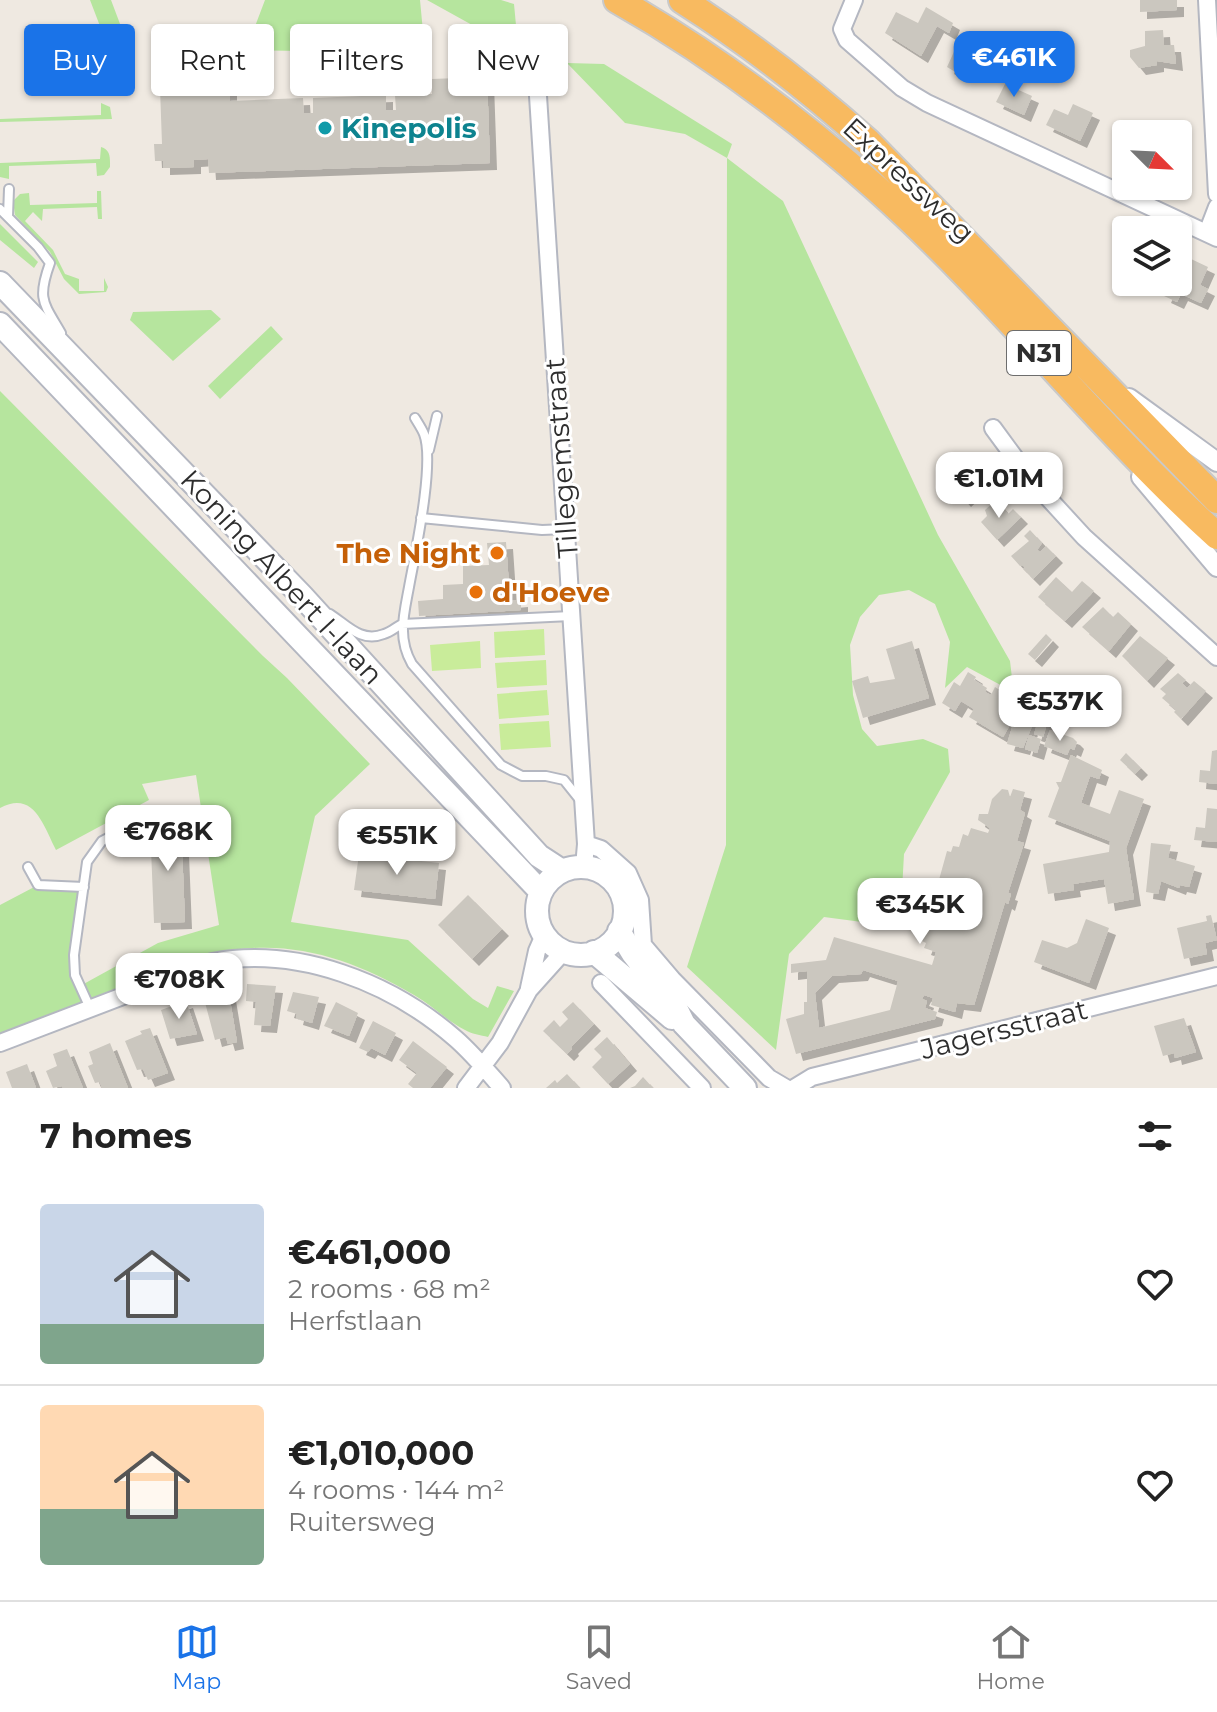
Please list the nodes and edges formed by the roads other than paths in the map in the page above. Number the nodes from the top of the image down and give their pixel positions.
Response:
1 (617, 0) edge
2 (682, 0) edge
3 (854, 0) edge
4 (1207, 0) edge
5 (538, 96) edge
6 (9, 189) dead end
7 (1217, 194) edge
8 (1217, 207) edge
9 (0, 209) edge
10 (8, 217) junction
11 (1212, 236) edge
12 (0, 283) edge
13 (0, 324) edge
14 (77, 362) junction
15 (1096, 374) junction
16 (1060, 375) junction
17 (437, 416) dead end
18 (415, 418) dead end
19 (993, 428) dead end
20 (427, 455) junction
21 (1217, 462) edge
22 (1217, 500) edge
23 (421, 518) junction
24 (566, 529) junction
25 (1217, 536) edge
26 (1217, 567) edge
27 (302, 596) junction
28 (571, 616) junction
29 (402, 624) junction
30 (1217, 657) edge
31 (580, 766) junction
32 (564, 780) junction
33 (583, 804) junction
34 (134, 829) dead end
35 (586, 844) junction
36 (28, 867) dead end
37 (573, 869) junction
38 (84, 887) junction
39 (541, 892) junction
40 (619, 931) junction
41 (544, 935) junction
42 (564, 951) junction
43 (594, 952) junction
44 (1217, 976) edge
45 (601, 983) dead end
46 (529, 990) junction
47 (90, 1008) junction
48 (676, 1016) junction
49 (652, 1035) junction
50 (0, 1043) edge
51 (482, 1065) junction
52 (466, 1088) edge
53 (502, 1088) edge
54 (702, 1088) edge
55 (745, 1088) edge
56 (786, 1088) edge
57 (794, 1088) edge

1 - 16 highway, Expressweg / N31
2 - 15 highway, Expressweg / N31
3 - 11 street
4 - 7 street
5 - 24 street, Tillegemstraat
6 - 10 lane
8 - 11 street
9 - 10 lane
10 - 14 lane
12 - 14 main road, Koning Albert I-laan
13 - 39 main road, Koning Albert I-laan
14 - 27 main road, Koning Albert I-laan
15 - 21 street, Expressweg
15 - 22 highway, Expressweg / N31
16 - 25 highway, Expressweg / N31
16 - 26 street, Expressweg
17 - 20 lane
18 - 20 lane
19 - 30 street
20 - 23 lane
23 - 24 lane
23 - 29 lane
24 - 28 street, Tillegemstraat
27 - 29 lane
27 - 37 main road, Koning Albert I-laan
28 - 29 lane
28 - 31 street, Tillegemstraat
29 - 32 lane
31 - 32 lane
31 - 33 street, Tillegemstraat
32 - 33 lane
33 - 35 street, Tillegemstraat
34 - 38 lane
35 - 37 street, Tillegemstraat
35 - 56 street
36 - 38 lane
37 - 39 main road
37 - 40 main road, Koning Albert I-laan
38 - 47 lane
39 - 41 main road
40 - 43 main road
40 - 48 main road
41 - 42 main road
41 - 46 street
42 - 43 main road
42 - 46 street
43 - 48 main road
44 - 57 street, Jagersstraat
45 - 49 street
46 - 51 street
47 - 50 street
47 - 51 street
48 - 49 street
48 - 55 main road
49 - 54 street
51 - 52 street
51 - 53 street

